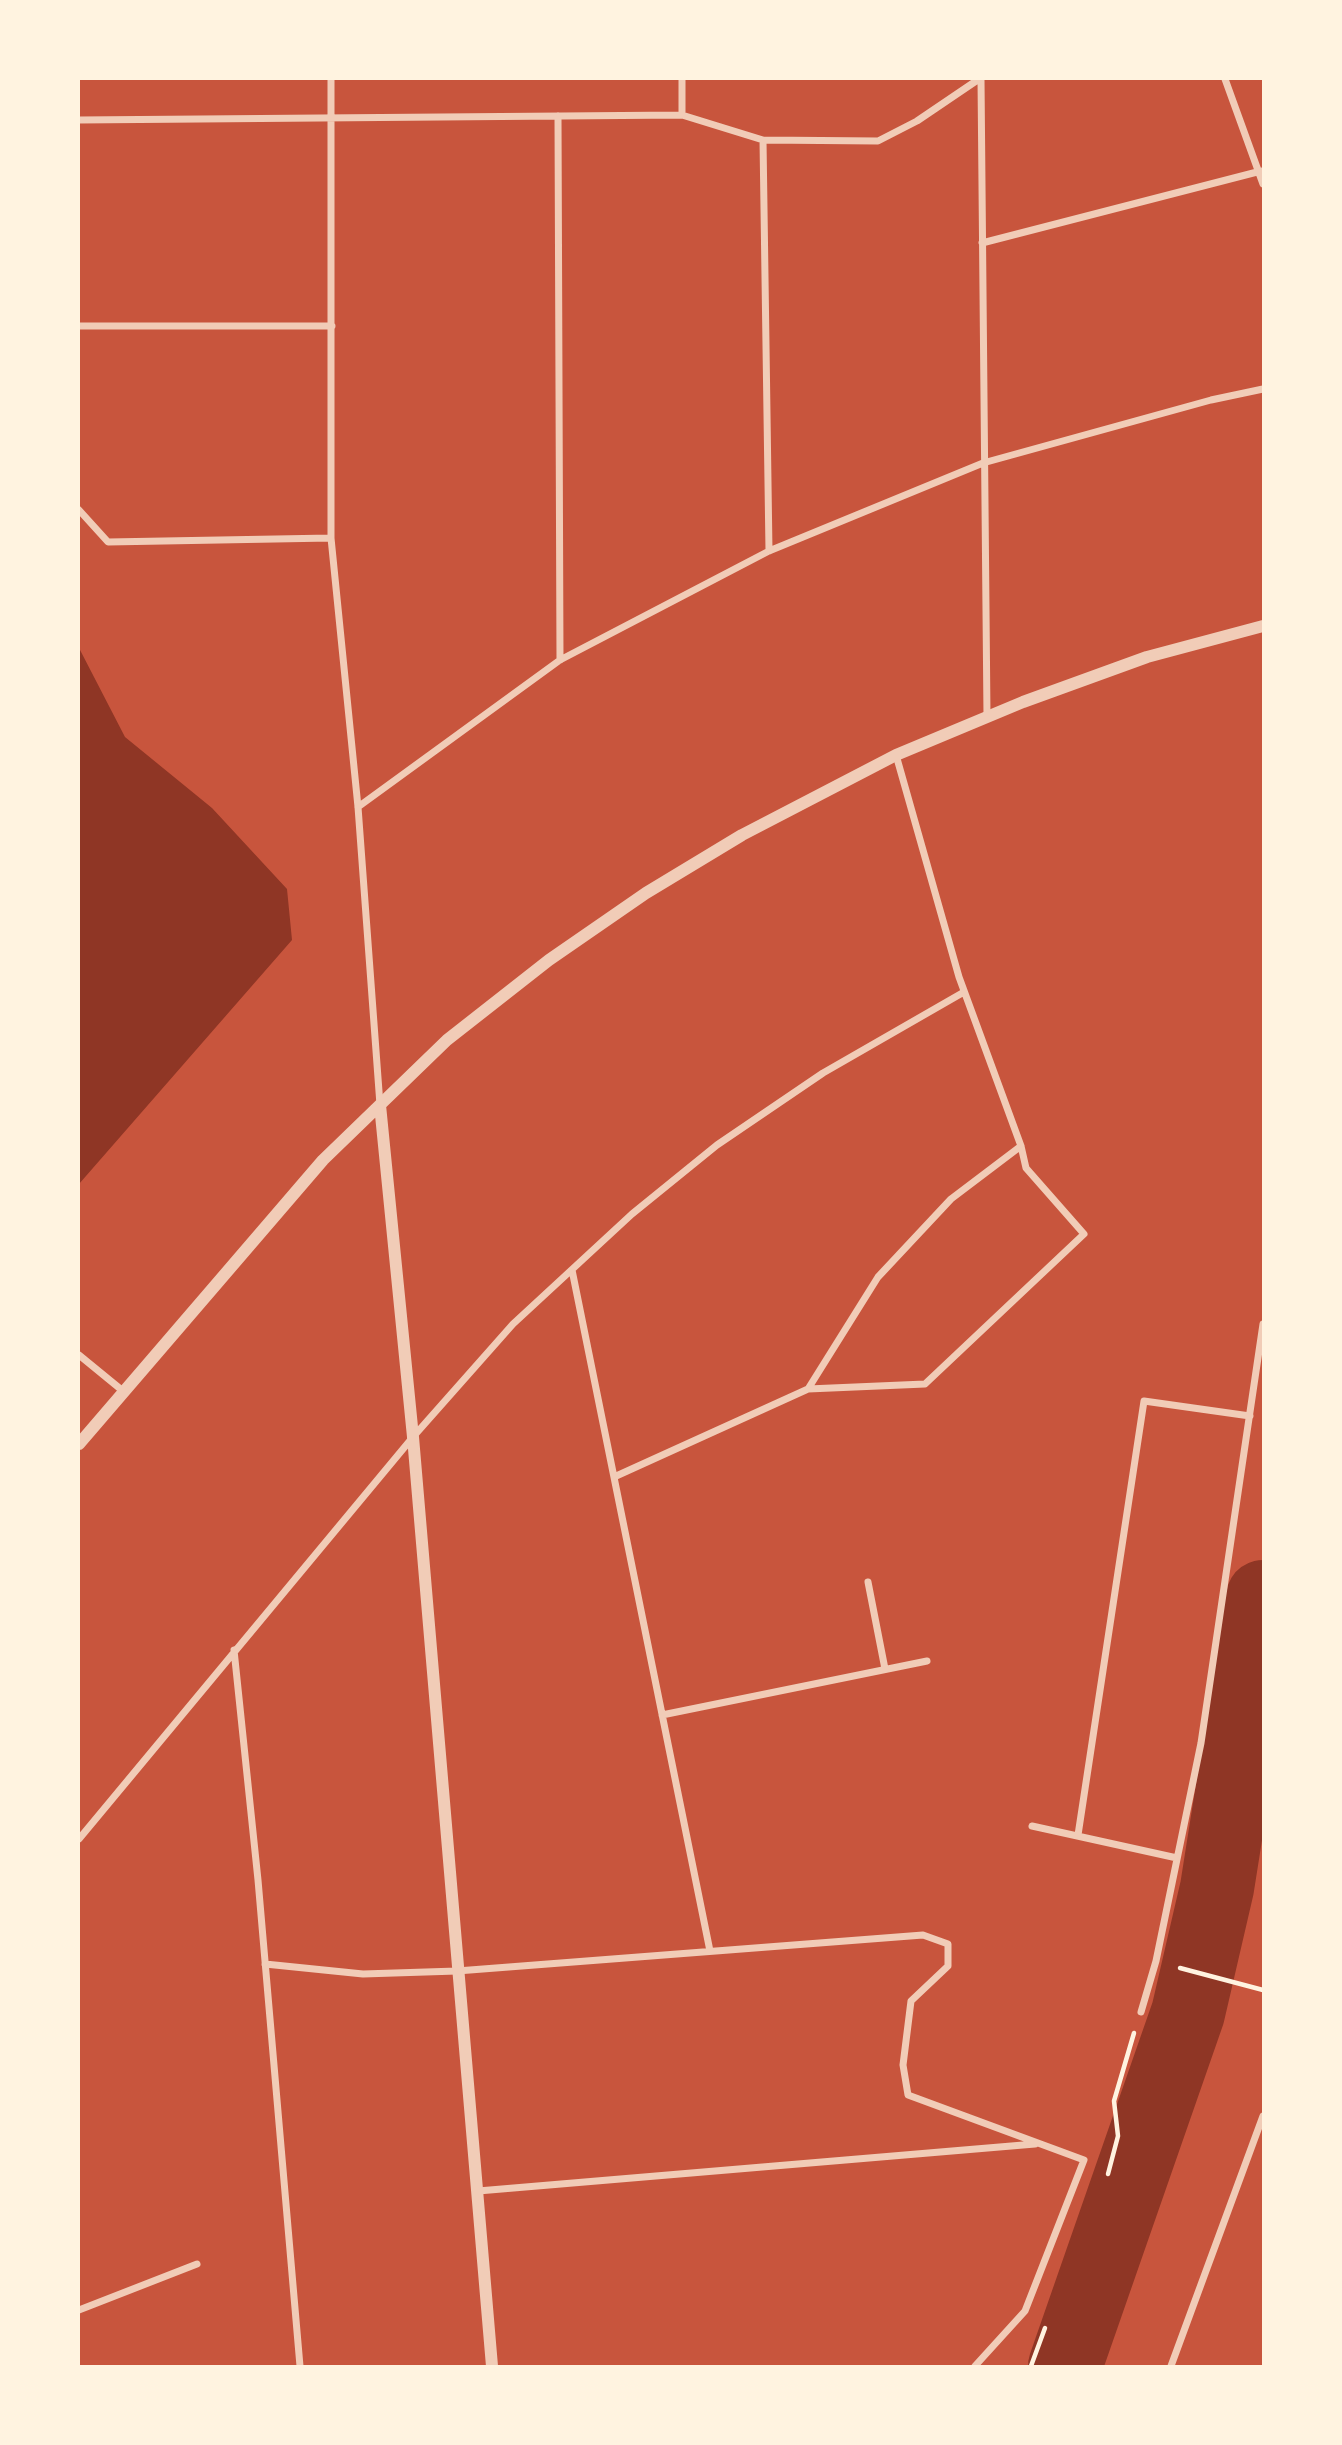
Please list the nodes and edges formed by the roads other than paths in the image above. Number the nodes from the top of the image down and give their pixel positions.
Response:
1 (331, 79) edge
2 (682, 79) edge
3 (980, 79) edge
4 (1225, 79) edge
5 (682, 115) junction
6 (558, 116) junction
7 (331, 118) junction
8 (79, 120) edge
9 (763, 140) junction
10 (1261, 171) junction
11 (1263, 184) edge
12 (982, 243) junction
13 (79, 326) edge
14 (332, 326) junction
15 (1263, 389) edge
16 (983, 463) junction
17 (79, 510) edge
18 (331, 538) junction
19 (769, 551) junction
20 (1263, 626) edge
21 (560, 660) junction
22 (987, 716) junction
23 (896, 755) junction
24 (358, 807) junction
25 (964, 992) junction
26 (380, 1105) junction
27 (1021, 1146) junction
28 (572, 1270) junction
29 (1263, 1324) edge
30 (79, 1355) edge
31 (808, 1389) junction
32 (123, 1391) junction
33 (1250, 1416) junction
34 (413, 1437) junction
35 (79, 1444) edge
36 (614, 1477) junction
37 (868, 1582) dead end
38 (234, 1650) junction
39 (927, 1661) dead end
40 (885, 1669) junction
41 (662, 1715) junction
42 (1032, 1826) dead end
43 (1078, 1835) junction
44 (79, 1839) edge
45 (1177, 1858) junction
46 (710, 1951) junction
47 (265, 1964) junction
48 (457, 1971) junction
49 (1141, 2012) dead end
50 (1263, 2116) edge
51 (1039, 2143) junction
52 (478, 2192) junction
53 (197, 2264) dead end
54 (79, 2309) edge
55 (300, 2366) edge
56 (492, 2366) edge
57 (975, 2366) edge
58 (1171, 2366) edge

1 - 7 street
2 - 5 street
3 - 9 street
3 - 12 street
4 - 10 street
5 - 6 street
5 - 9 street
6 - 7 street
6 - 21 street
7 - 8 street
7 - 14 street
9 - 19 street
10 - 11 street
10 - 12 street
12 - 16 street
13 - 14 street
14 - 18 street
15 - 16 street
16 - 19 street
16 - 22 street
17 - 18 street
18 - 24 street
19 - 21 street
20 - 22 street
21 - 24 street
22 - 23 street
23 - 25 street
23 - 26 street
24 - 26 street
25 - 27 street
25 - 28 street
26 - 32 street
26 - 34 street
27 - 31 street
27 - 31 street
28 - 34 street
28 - 36 street
29 - 33 street
30 - 32 street
31 - 36 street
32 - 35 street
33 - 43 street
33 - 45 street
34 - 38 street
34 - 48 street
36 - 41 street
37 - 40 street
38 - 44 street
38 - 47 street
39 - 40 street
40 - 41 street
41 - 46 street
42 - 43 street
43 - 45 street
45 - 49 street
46 - 48 street
46 - 51 street
47 - 48 street
47 - 55 street
48 - 52 street
50 - 58 street
51 - 52 street
51 - 57 street
52 - 56 street
53 - 54 street

